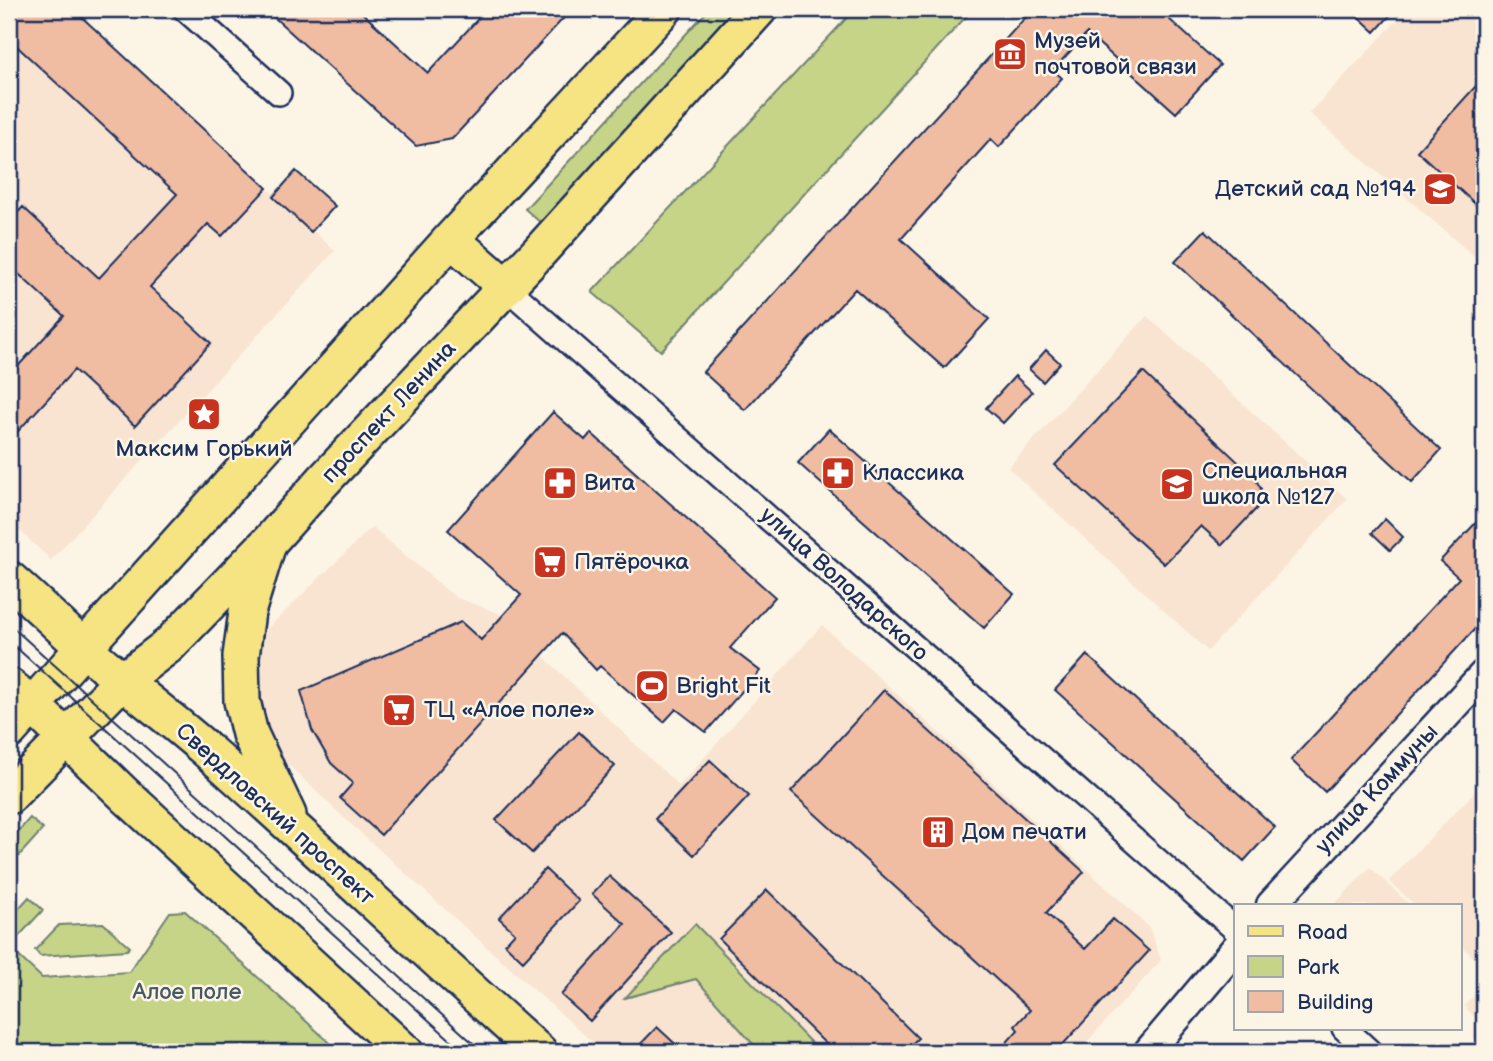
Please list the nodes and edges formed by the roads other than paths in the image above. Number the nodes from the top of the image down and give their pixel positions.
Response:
1 (185, 9) edge
2 (664, 9) edge
3 (759, 9) edge
4 (279, 93) dead end
5 (451, 239) junction
6 (506, 287) junction
7 (268, 542) junction
8 (9, 579) edge
9 (83, 647) junction
10 (1484, 674) edge
11 (122, 681) junction
12 (20, 695) edge
13 (9, 732) edge
14 (66, 738) junction
15 (9, 796) edge
16 (293, 827) junction
17 (1272, 904) edge
18 (1234, 928) edge
19 (1234, 950) edge
20 (1346, 1030) edge
21 (405, 1052) edge
22 (539, 1052) edge
23 (1148, 1052) edge
24 (1370, 1052) edge

1 - 4 street
2 - 5 main road
3 - 6 main road, проспект Ленина
5 - 6 main road, улица Володарского
5 - 9 main road
6 - 7 main road, проспект Ленина
6 - 18 street, улица Володарского
7 - 11 main road, проспект Ленина
7 - 16 main road
8 - 9 main road, Свердловский проспект
9 - 11 main road, Свердловский проспект
9 - 12 main road
10 - 17 street, улица Коммуны
11 - 14 main road, проспект Ленина
11 - 16 main road, Свердловский проспект
12 - 13 main road
12 - 14 main road
14 - 15 main road, проспект Ленина
14 - 21 main road
16 - 22 main road, Свердловский проспект
19 - 23 street
20 - 24 street

